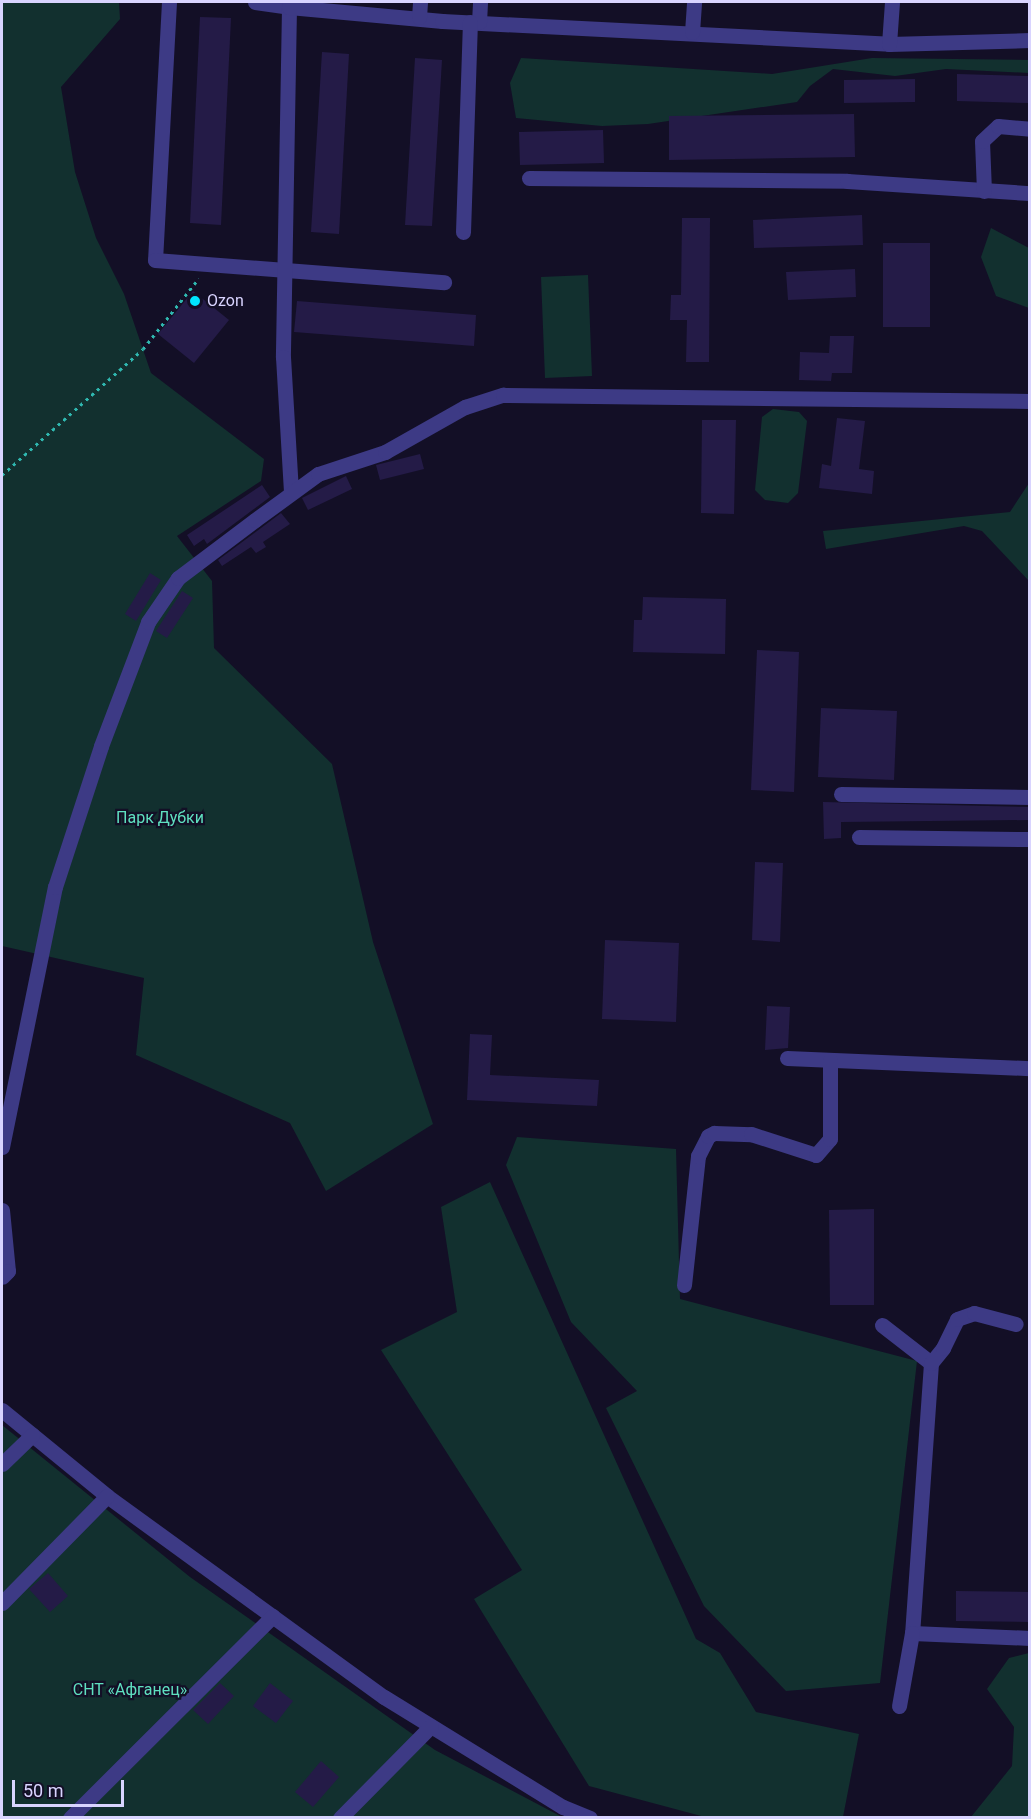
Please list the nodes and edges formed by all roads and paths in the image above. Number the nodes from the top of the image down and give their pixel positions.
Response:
1 (169, 2) edge
2 (255, 2) edge
3 (480, 2) edge
4 (693, 2) edge
5 (892, 2) edge
6 (289, 4) edge
7 (420, 9) edge
8 (474, 22) junction
9 (692, 32) junction
10 (1029, 40) edge
11 (889, 44) junction
12 (1029, 129) edge
13 (529, 178) dead end
14 (984, 191) junction
15 (1029, 193) edge
16 (463, 232) dead end
17 (211, 264) junction
18 (284, 270) junction
19 (444, 282) dead end
20 (1029, 401) edge
21 (2, 475) edge
22 (291, 493) junction
23 (841, 794) dead end
24 (1029, 796) edge
25 (859, 837) dead end
26 (1029, 839) edge
27 (787, 1058) dead end
28 (830, 1060) junction
29 (1029, 1068) edge
30 (2, 1147) edge
31 (2, 1210) edge
32 (2, 1277) edge
33 (684, 1285) dead end
34 (1016, 1324) dead end
35 (882, 1325) dead end
36 (931, 1363) junction
37 (2, 1410) edge
38 (32, 1435) junction
39 (2, 1464) edge
40 (107, 1496) junction
41 (2, 1603) edge
42 (273, 1616) junction
43 (912, 1633) junction
44 (1029, 1638) edge
45 (899, 1706) dead end
46 (431, 1726) junction
47 (70, 1818) edge
48 (340, 1818) edge
49 (591, 1818) edge

1 - 17 street
2 - 6 street
3 - 8 street
4 - 9 street
5 - 11 street
6 - 7 street
6 - 18 street
7 - 8 street
8 - 9 street
8 - 16 street
9 - 11 street
10 - 11 street
12 - 14 street
13 - 14 street
14 - 15 street
17 - 18 street
17 - 21 path
18 - 19 street
18 - 22 street
20 - 22 street
22 - 30 street
23 - 24 street
25 - 26 street
27 - 28 street
28 - 29 street
28 - 33 street
31 - 32 street
34 - 36 street
35 - 36 street
36 - 43 street
37 - 38 street
38 - 39 street
38 - 40 street
40 - 41 street
40 - 42 street
42 - 46 street
42 - 47 street
43 - 44 street
43 - 45 street
46 - 48 street
46 - 49 street

